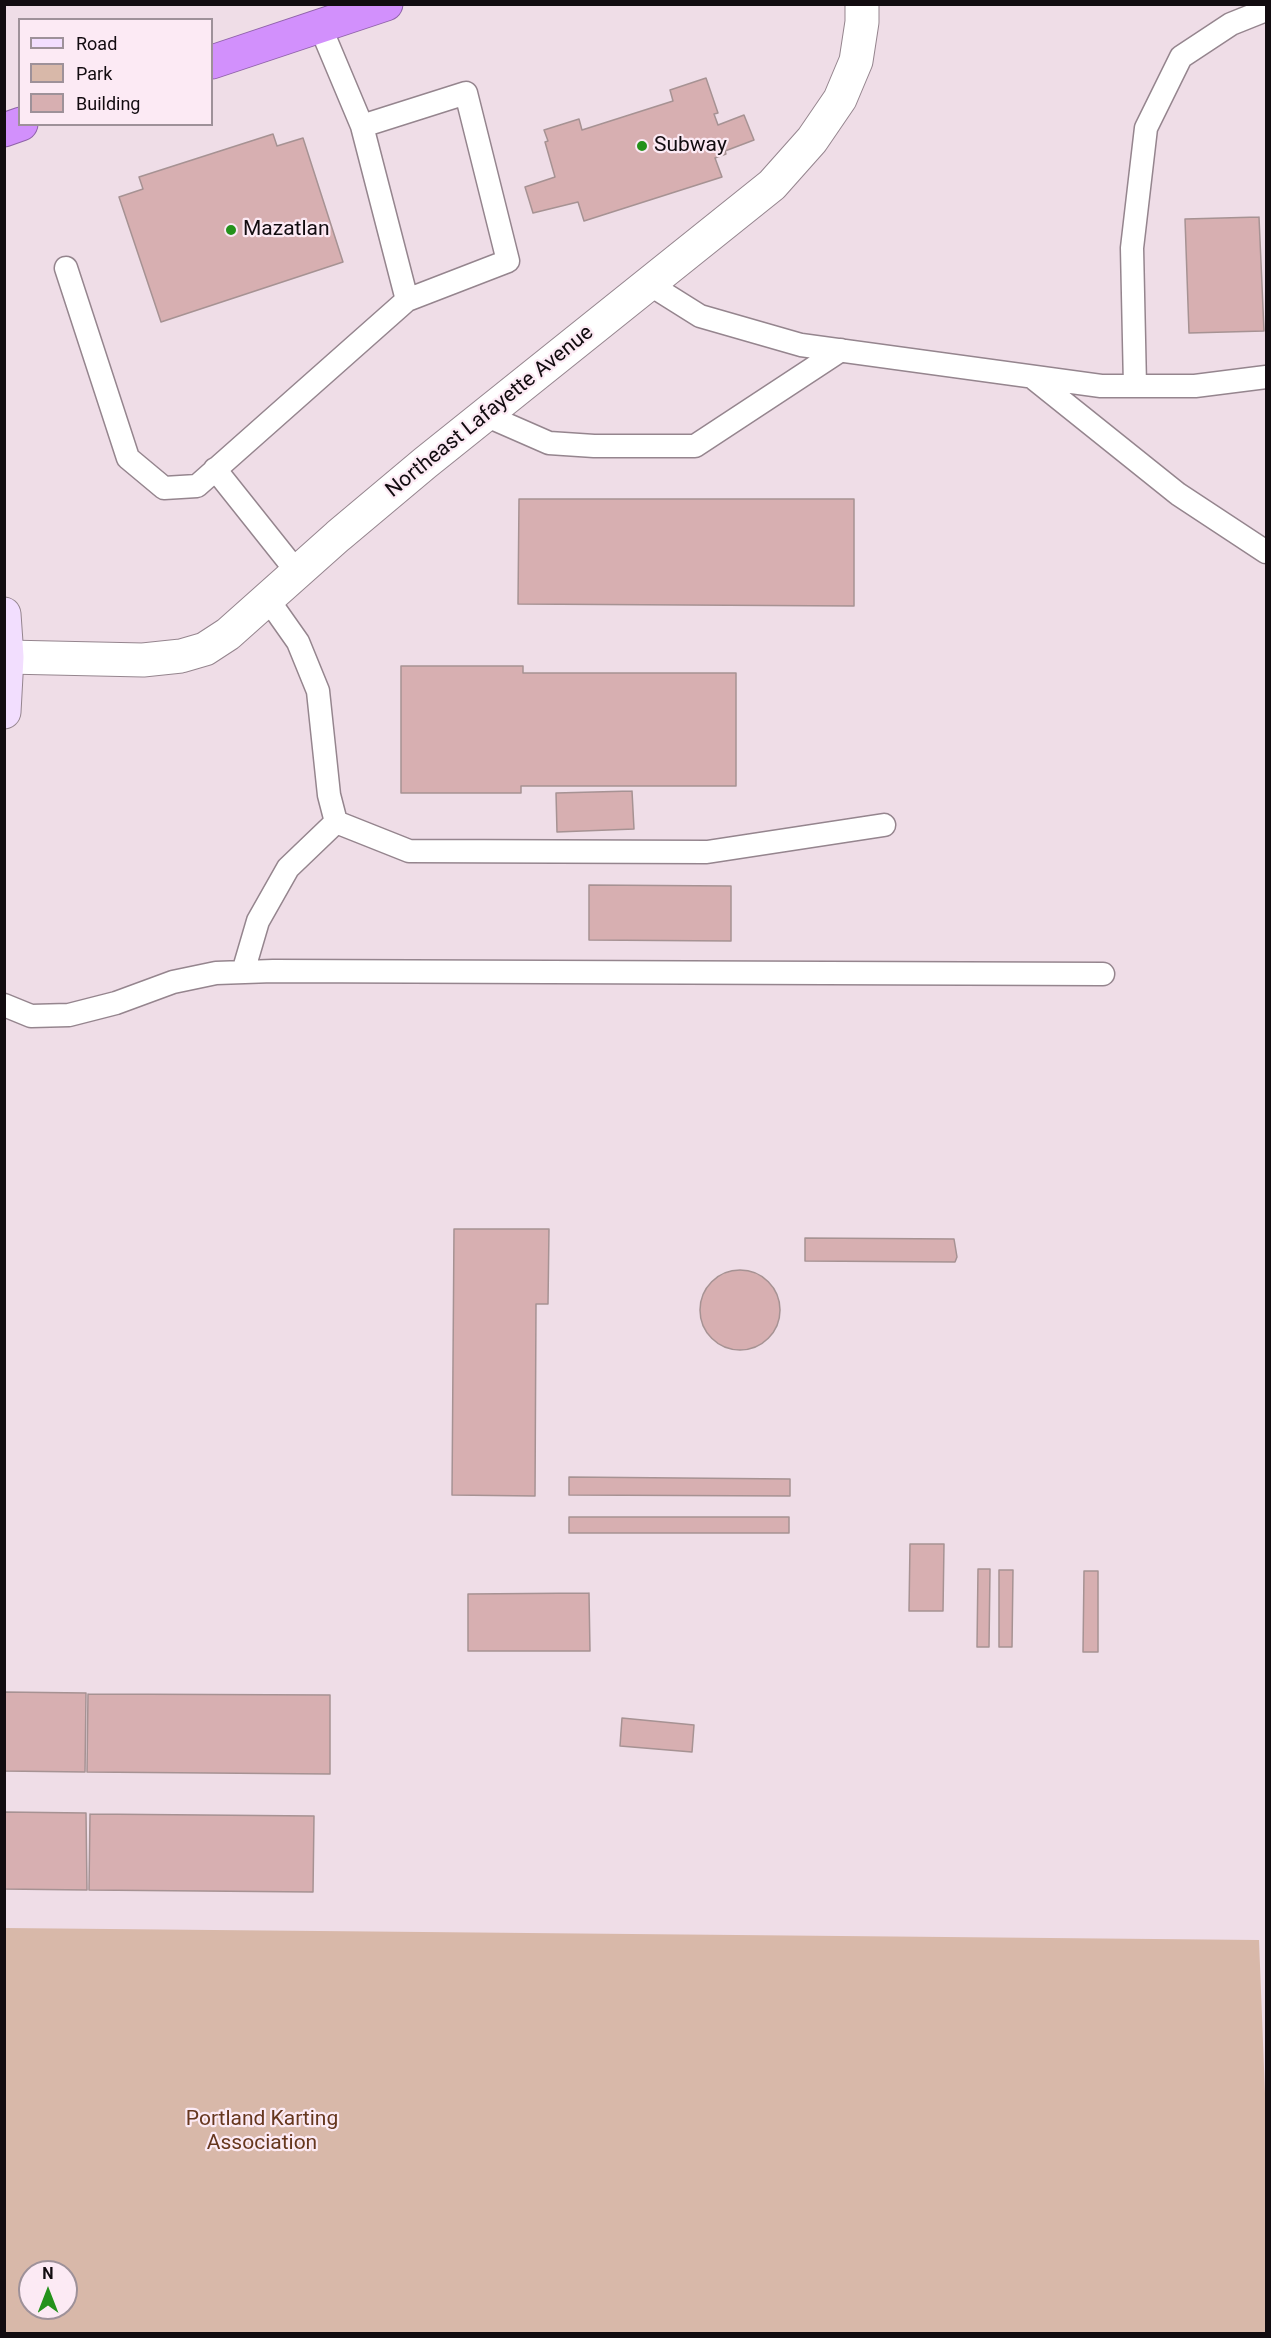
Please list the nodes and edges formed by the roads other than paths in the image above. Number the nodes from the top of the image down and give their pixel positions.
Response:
1 (387, 4) edge
2 (862, 4) edge
3 (1266, 9) edge
4 (320, 26) junction
5 (213, 62) edge
6 (362, 126) junction
7 (66, 268) dead end
8 (649, 284) junction
9 (407, 300) junction
10 (841, 350) junction
11 (1031, 376) junction
12 (1266, 377) edge
13 (1135, 386) junction
14 (485, 415) junction
15 (215, 469) junction
16 (1266, 552) edge
17 (297, 572) junction
18 (267, 598) junction
19 (4, 614) edge
20 (7, 657) junction
21 (4, 712) edge
22 (336, 822) junction
23 (884, 825) dead end
24 (243, 972) junction
25 (1102, 974) dead end
26 (4, 1005) edge

1 - 4 highway
2 - 8 street, Northeast Lafayette Avenue
3 - 13 lane
4 - 5 highway
4 - 6 lane
6 - 9 lane
6 - 9 lane
7 - 15 lane
8 - 10 lane
8 - 14 street, Northeast Lafayette Avenue
9 - 15 lane
10 - 11 lane
10 - 14 lane
11 - 13 lane
11 - 16 lane
12 - 13 lane
14 - 17 street, Northeast Lafayette Avenue
15 - 17 lane
17 - 18 street, Northeast Lafayette Avenue
18 - 20 street, Northeast Lafayette Avenue
18 - 22 lane
19 - 20 main road
20 - 21 main road
22 - 23 lane
22 - 24 lane
24 - 25 lane
24 - 26 lane

